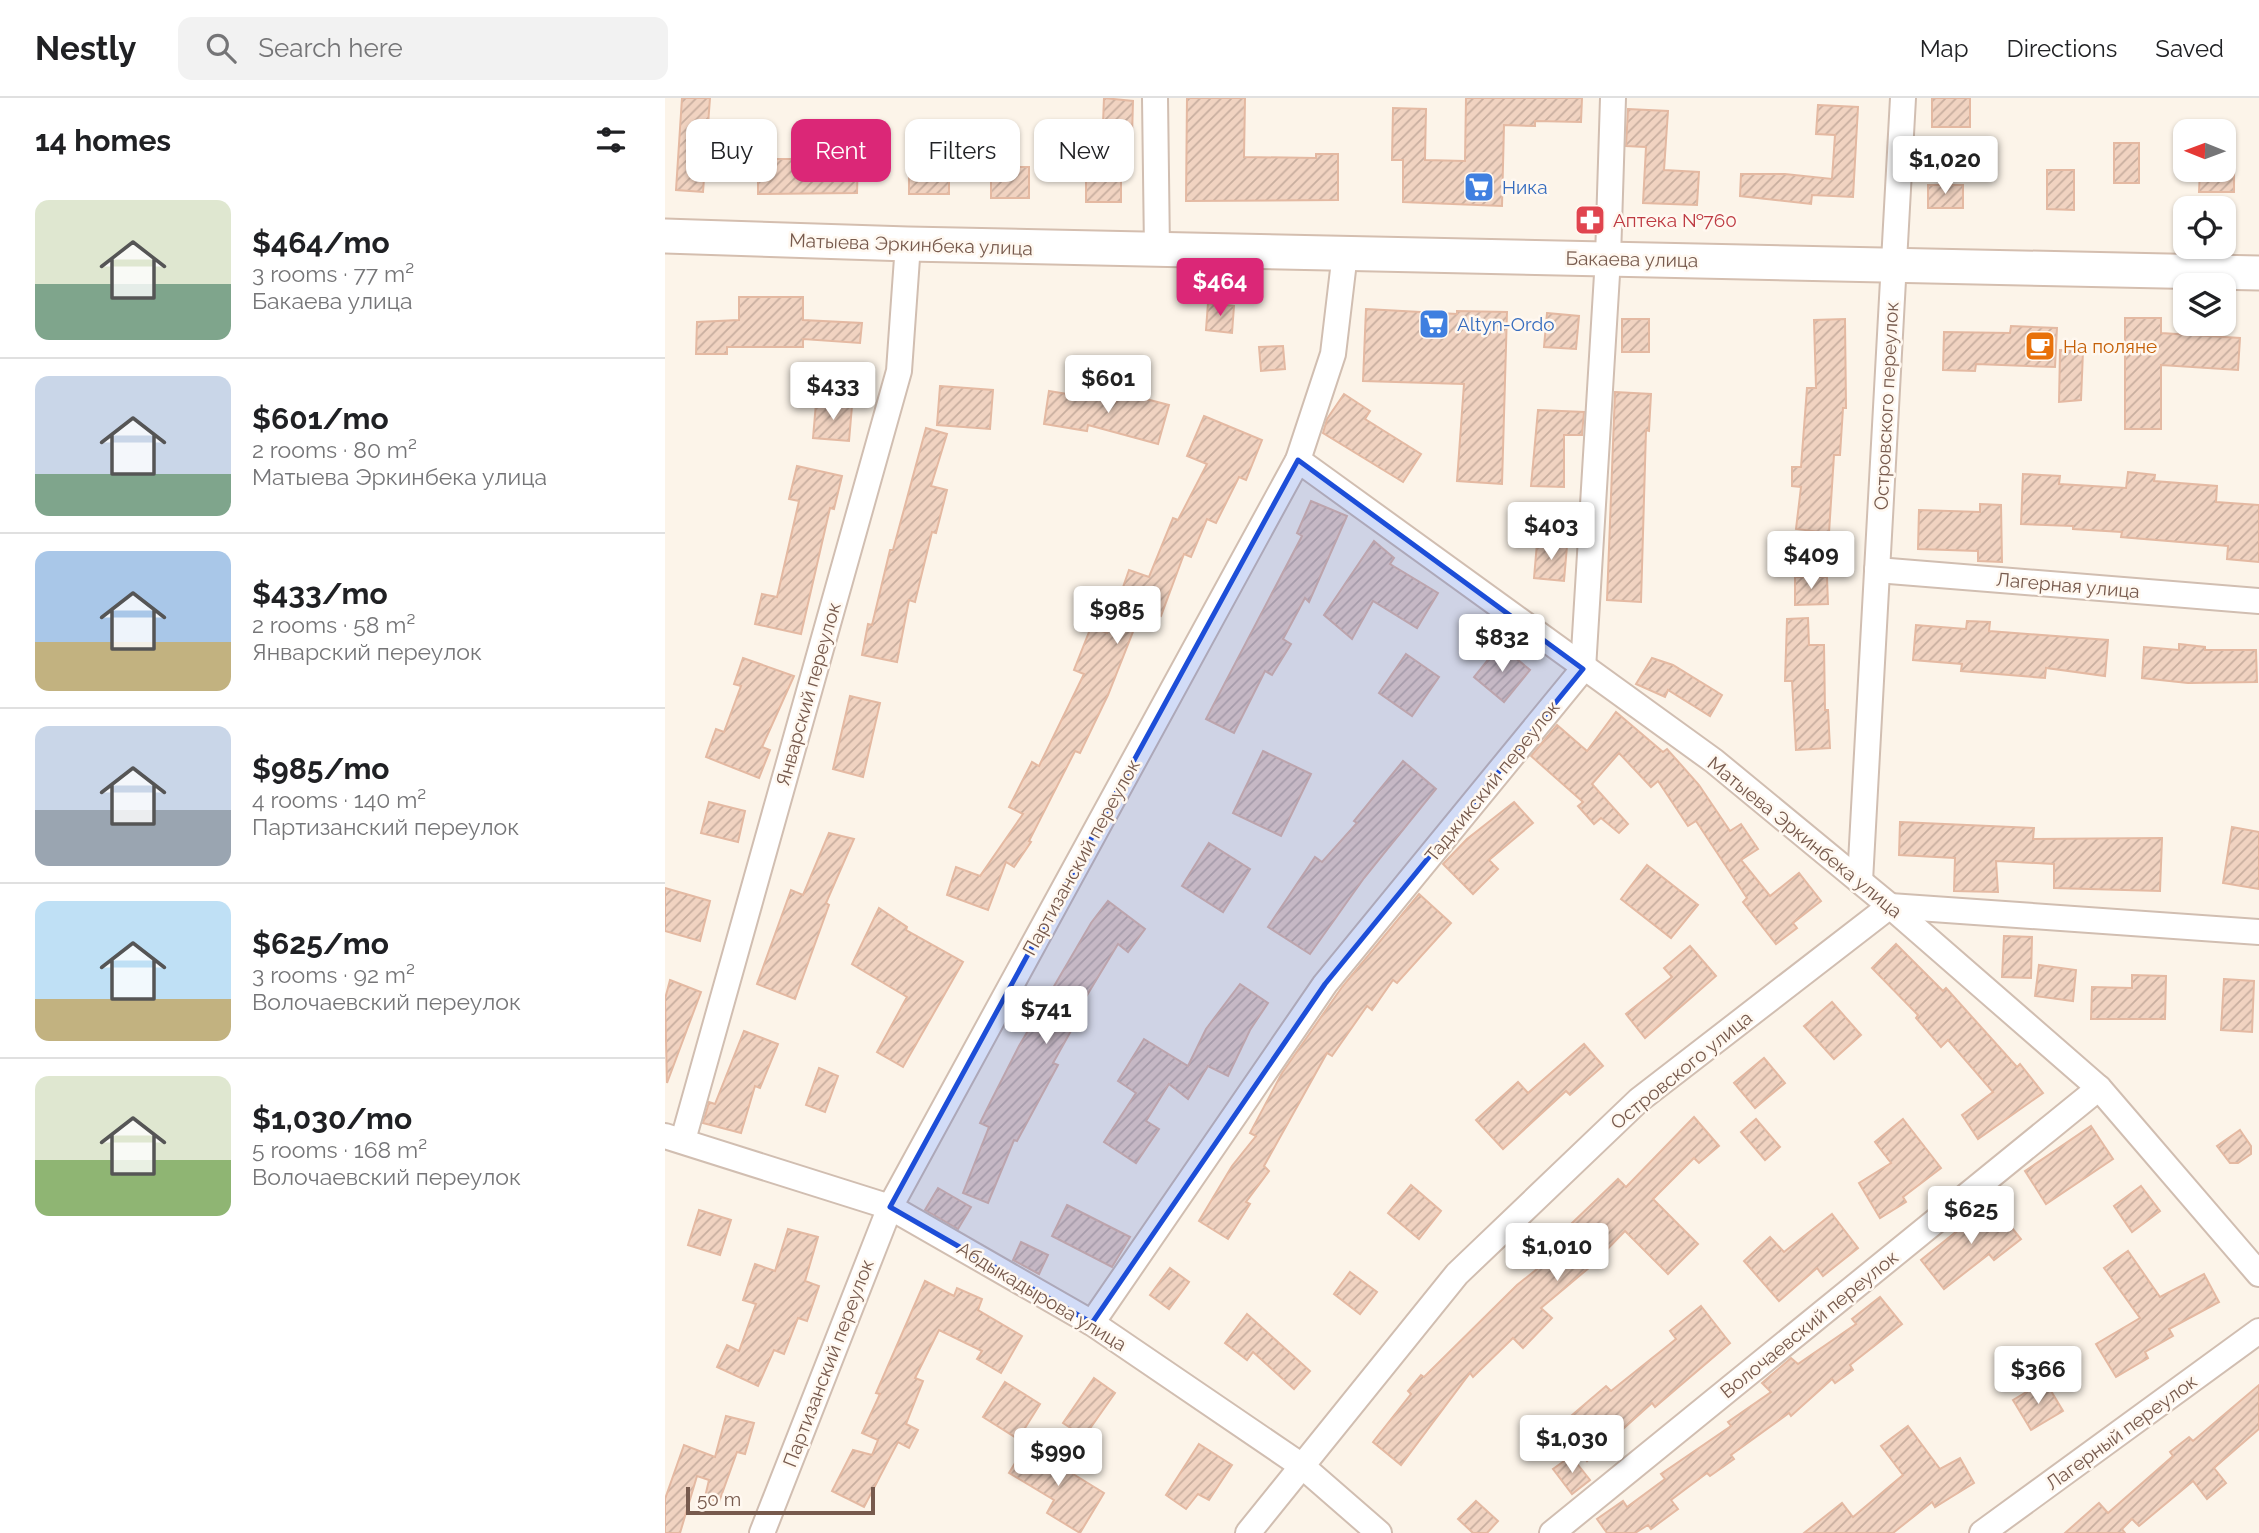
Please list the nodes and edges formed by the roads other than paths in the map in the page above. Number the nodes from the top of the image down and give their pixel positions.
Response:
1 (1155, 98) edge
2 (1613, 98) edge
3 (1903, 98) edge
4 (665, 236) edge
5 (908, 244) junction
6 (1157, 250) junction
7 (1345, 253) junction
8 (1608, 258) junction
9 (1894, 265) junction
10 (2259, 273) edge
11 (1299, 460) junction
12 (1877, 570) junction
13 (2259, 601) edge
14 (1583, 669) junction
15 (1860, 881) junction
16 (1890, 906) junction
17 (2259, 932) edge
18 (2099, 1088) junction
19 (674, 1138) edge
20 (890, 1207) junction
21 (2259, 1275) edge
22 (1091, 1323) junction
23 (2259, 1331) edge
24 (1302, 1466) junction
25 (762, 1533) edge
26 (1248, 1533) edge
27 (1378, 1533) edge
28 (1552, 1533) edge
29 (1982, 1533) edge

1 - 6 street
2 - 8 street
3 - 9 street, Островского переулок
4 - 5 main road, Матыева Эркинбека улица
5 - 6 main road, Матыева Эркинбека улица
5 - 19 street, Январский переулок
6 - 7 main road, Бакаева улица
7 - 8 main road, Бакаева улица
7 - 11 street, Партизанский переулок
8 - 9 main road, Бакаева улица
8 - 14 street
9 - 10 main road, Бакаева улица
9 - 12 street, Островского переулок
11 - 14 street, Матыева Эркинбека улица
11 - 20 street, Партизанский переулок
12 - 13 street, Лагерная улица
12 - 15 street, Островского переулок
14 - 15 street, Матыева Эркинбека улица
14 - 22 street, Таджикский переулок
15 - 16 street, Матыева Эркинбека улица
16 - 17 street
16 - 18 street, Матыева Эркинбека улица
16 - 24 street, Островского улица
18 - 21 street, Матыева Эркинбека улица
18 - 28 street, Волочаевский переулок
19 - 20 street, Абдыкадырова улица
20 - 22 street, Абдыкадырова улица
20 - 25 street, Партизанский переулок
22 - 24 street, Абдыкадырова улица
23 - 29 street, Лагерный переулок
24 - 26 street, Островского улица
24 - 27 street, Абдыкадырова улица

